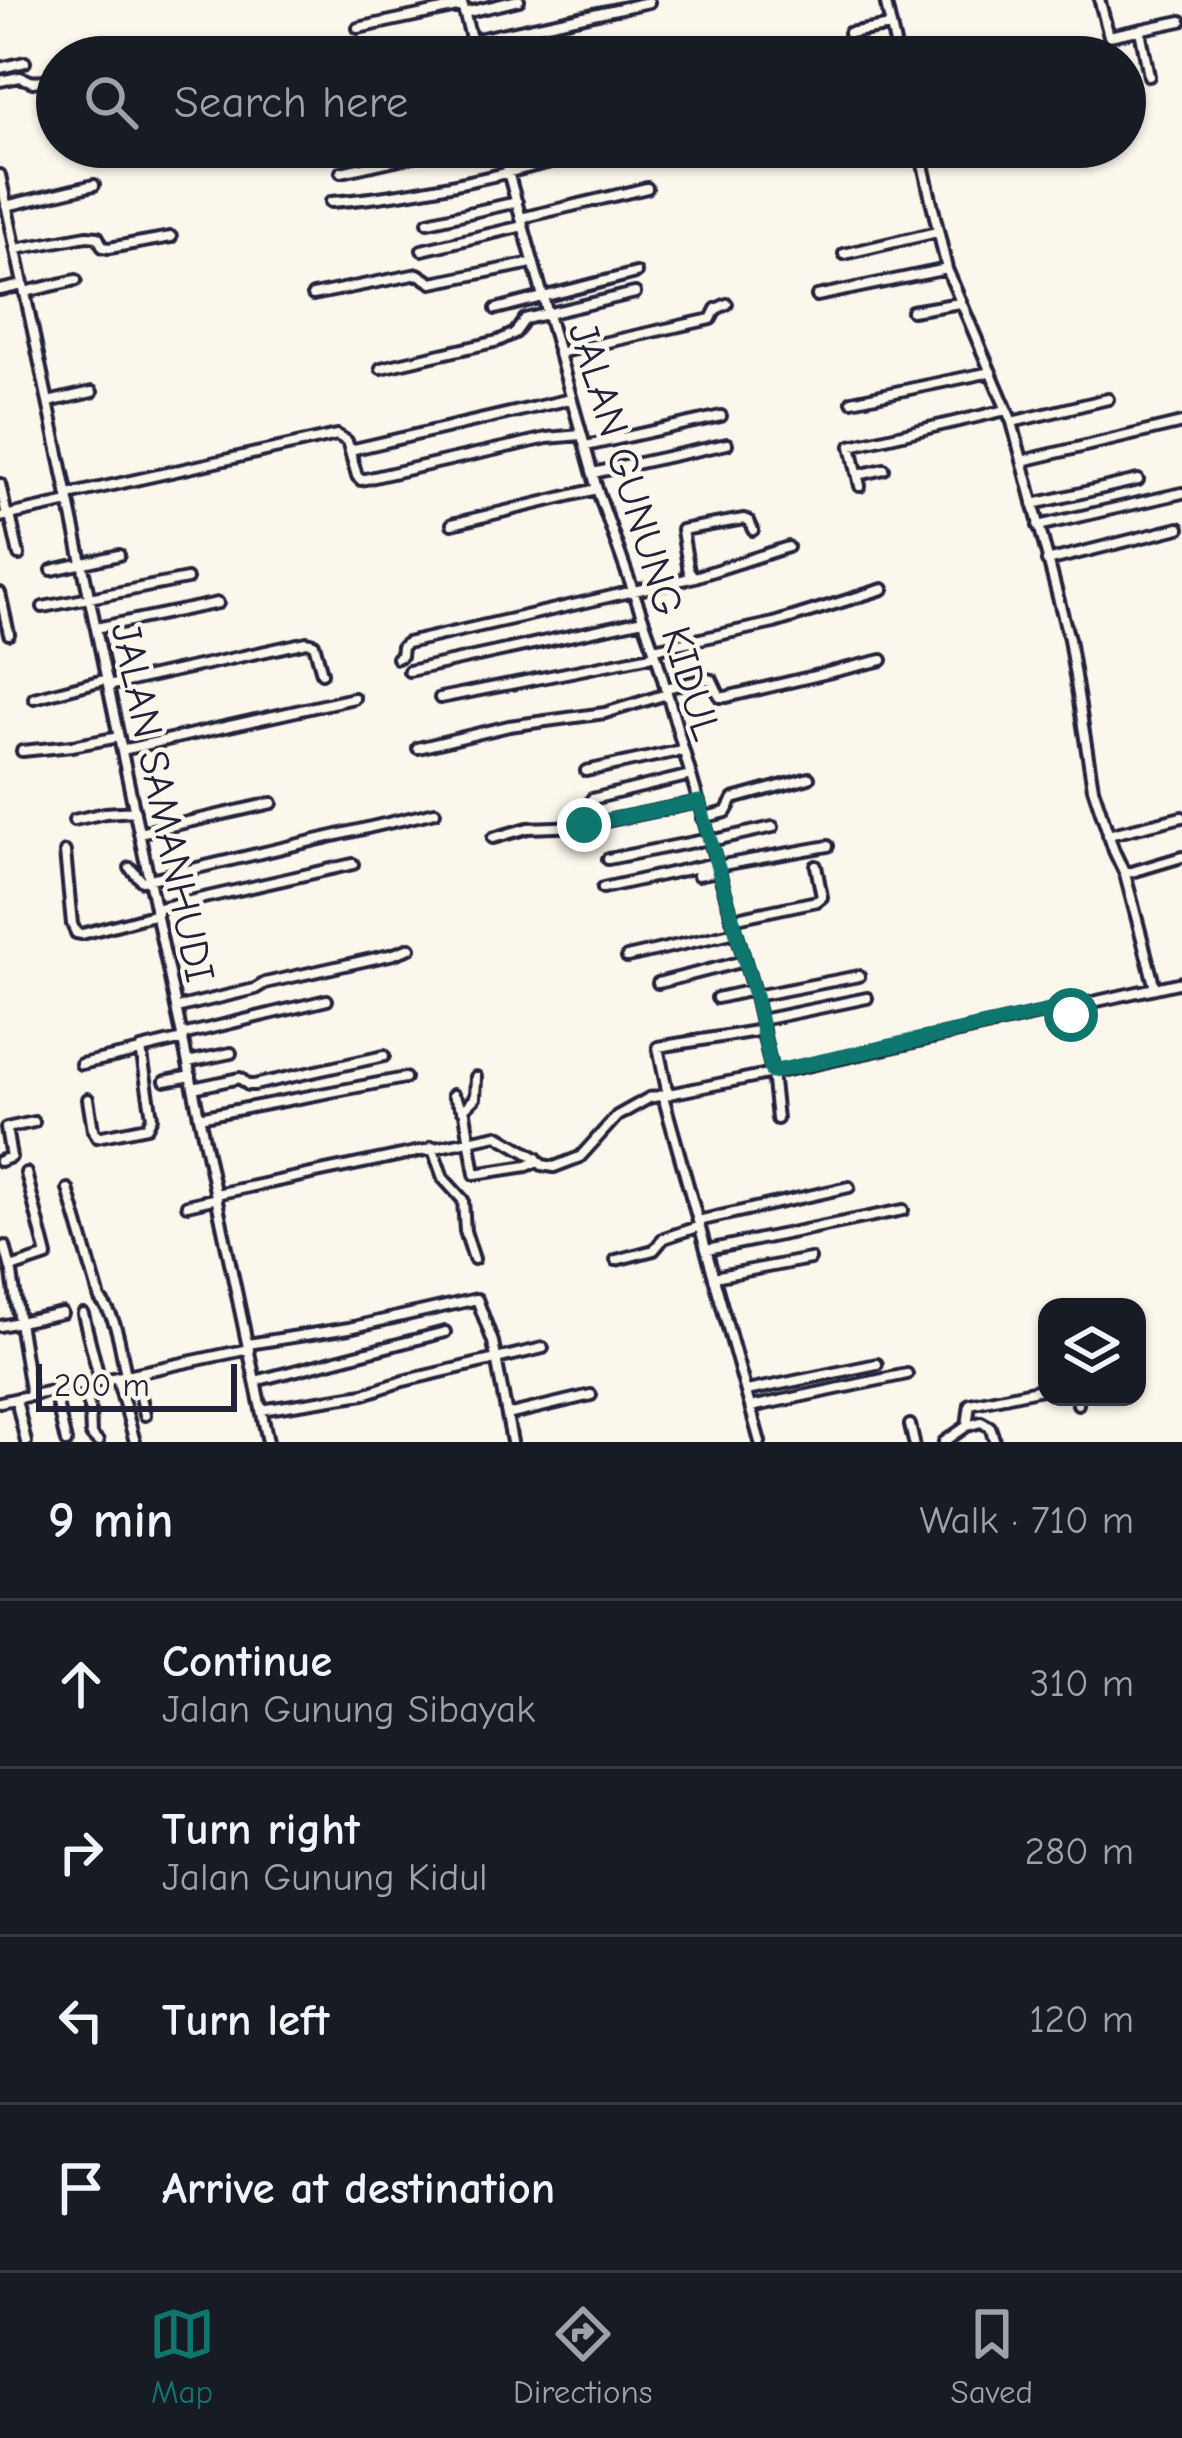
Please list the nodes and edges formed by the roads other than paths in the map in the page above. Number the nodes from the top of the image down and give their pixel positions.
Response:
1 (519, 0) edge
2 (886, 0) edge
3 (1103, 1) edge
4 (649, 2) edge
5 (462, 6) edge
6 (1181, 21) edge
7 (891, 26) junction
8 (358, 28) dead end
9 (1140, 29) junction
10 (849, 33) dead end
11 (471, 36) edge
12 (499, 36) edge
13 (892, 36) edge
14 (1141, 36) edge
15 (1146, 60) edge
16 (25, 62) dead end
17 (0, 68) edge
18 (1149, 76) dead end
19 (0, 81) edge
20 (36, 81) edge
21 (359, 168) edge
22 (507, 168) edge
23 (524, 168) edge
24 (924, 168) edge
25 (341, 172) dead end
26 (508, 172) junction
27 (1, 182) edge
28 (94, 185) dead end
29 (647, 188) dead end
30 (332, 202) dead end
31 (517, 202) junction
32 (6, 206) junction
33 (428, 222) dead end
34 (522, 222) junction
35 (938, 232) junction
36 (171, 237) dead end
37 (422, 250) dead end
38 (16, 252) junction
39 (844, 254) dead end
40 (0, 258) edge
41 (532, 262) junction
42 (947, 268) junction
43 (636, 273) dead end
44 (76, 280) dead end
45 (24, 288) junction
46 (0, 290) edge
47 (634, 292) dead end
48 (314, 295) dead end
49 (818, 296) dead end
50 (541, 297) junction
51 (727, 304) dead end
52 (960, 304) junction
53 (496, 309) dead end
54 (912, 311) dead end
55 (546, 313) junction
56 (558, 352) junction
57 (381, 368) dead end
58 (991, 372) junction
59 (92, 392) dead end
60 (1108, 398) dead end
61 (571, 399) junction
62 (852, 401) dead end
63 (48, 402) junction
64 (1006, 410) junction
65 (721, 416) dead end
66 (1012, 422) junction
67 (1182, 423) edge
68 (581, 435) junction
69 (727, 444) dead end
70 (586, 446) junction
71 (350, 450) junction
72 (1022, 461) junction
73 (884, 469) dead end
74 (592, 473) junction
75 (1138, 480) dead end
76 (0, 484) edge
77 (597, 489) junction
78 (1182, 493) edge
79 (69, 499) junction
80 (1033, 504) junction
81 (6, 516) edge
82 (452, 524) dead end
83 (1038, 526) junction
84 (1179, 528) edge
85 (753, 530) dead end
86 (788, 547) dead end
87 (19, 555) dead end
88 (119, 555) dead end
89 (1048, 561) junction
90 (82, 563) junction
91 (52, 570) dead end
92 (695, 577) junction
93 (187, 578) dead end
94 (883, 589) dead end
95 (0, 592) edge
96 (632, 592) junction
97 (90, 599) junction
98 (218, 603) dead end
99 (43, 607) dead end
100 (643, 620) junction
101 (96, 628) junction
102 (9, 634) dead end
103 (655, 652) junction
104 (397, 658) dead end
105 (882, 660) dead end
106 (409, 671) dead end
107 (322, 673) dead end
108 (108, 683) junction
109 (666, 691) junction
110 (34, 698) dead end
111 (353, 698) dead end
112 (440, 698) dead end
113 (119, 737) junction
114 (418, 748) dead end
115 (122, 750) junction
116 (683, 750) junction
117 (22, 751) dead end
118 (586, 771) dead end
119 (691, 775) junction
120 (809, 778) dead end
121 (592, 799) dead end
122 (699, 802) junction
123 (272, 803) dead end
124 (135, 811) junction
125 (435, 812) dead end
126 (1182, 817) edge
127 (702, 818) junction
128 (74, 820) dead end
129 (773, 827) dead end
130 (140, 833) junction
131 (1108, 835) junction
132 (493, 838) dead end
133 (710, 840) junction
134 (828, 846) dead end
135 (65, 852) dead end
136 (1182, 857) edge
137 (608, 859) dead end
138 (353, 864) dead end
139 (816, 866) dead end
140 (717, 867) junction
141 (130, 868) dead end
142 (1125, 874) junction
143 (698, 875) dead end
144 (149, 879) junction
145 (603, 888) dead end
146 (156, 912) junction
147 (731, 919) junction
148 (736, 932) junction
149 (410, 948) dead end
150 (627, 957) dead end
151 (744, 961) junction
152 (859, 976) dead end
153 (1182, 982) edge
154 (658, 983) dead end
155 (1155, 988) junction
156 (754, 993) junction
157 (717, 998) dead end
158 (867, 998) dead end
159 (327, 1000) dead end
160 (176, 1008) junction
161 (1055, 1010) junction
162 (762, 1025) junction
163 (1081, 1028) dead end
164 (183, 1037) junction
165 (141, 1051) junction
166 (231, 1053) dead end
167 (384, 1056) dead end
168 (188, 1062) junction
169 (81, 1064) dead end
170 (772, 1072) junction
171 (191, 1076) junction
172 (476, 1077) dead end
173 (404, 1078) dead end
174 (165, 1081) dead end
175 (193, 1088) junction
176 (453, 1095) dead end
177 (665, 1096) junction
178 (88, 1100) dead end
179 (464, 1109) junction
180 (200, 1117) junction
181 (777, 1119) dead end
182 (34, 1122) dead end
183 (468, 1139) junction
184 (432, 1147) junction
185 (536, 1158) junction
186 (0, 1161) edge
187 (26, 1173) dead end
188 (849, 1187) dead end
189 (68, 1189) dead end
190 (216, 1196) junction
191 (187, 1204) dead end
192 (903, 1210) dead end
193 (699, 1223) junction
194 (5, 1246) dead end
195 (707, 1250) junction
196 (474, 1259) dead end
197 (810, 1259) dead end
198 (616, 1260) dead end
199 (11, 1268) junction
200 (714, 1277) junction
201 (62, 1313) dead end
202 (83, 1314) dead end
203 (19, 1322) junction
204 (0, 1326) edge
205 (445, 1332) dead end
206 (248, 1347) junction
207 (543, 1348) dead end
208 (496, 1361) junction
209 (877, 1364) dead end
210 (907, 1374) dead end
211 (126, 1376) junction
212 (100, 1381) junction
213 (255, 1381) junction
214 (84, 1385) junction
215 (1038, 1390) edge
216 (54, 1391) junction
217 (747, 1391) junction
218 (591, 1394) dead end
219 (31, 1396) junction
220 (16, 1399) junction
221 (0, 1402) edge
222 (751, 1407) junction
223 (262, 1410) junction
224 (145, 1415) dead end
225 (507, 1415) junction
226 (910, 1426) dead end
227 (967, 1426) junction
228 (26, 1442) edge
229 (67, 1442) edge
230 (98, 1442) edge
231 (135, 1442) edge
232 (268, 1442) edge
233 (512, 1442) edge
234 (760, 1442) edge
235 (914, 1442) edge
236 (944, 1442) edge
237 (995, 1442) edge

1 - 5 street
2 - 7 street
3 - 9 street
4 - 12 street
5 - 8 street
5 - 11 street
6 - 9 street
7 - 10 street
7 - 13 street
9 - 14 street
15 - 18 street
16 - 17 street
19 - 20 street
21 - 25 street
22 - 26 street, JALAN GUNUNG KIDUL
23 - 26 street
24 - 35 street
26 - 30 street
26 - 31 street, JALAN GUNUNG KIDUL
27 - 32 street, JALAN SAMANHUDI
28 - 32 street
29 - 34 street
31 - 33 street
31 - 34 street, JALAN GUNUNG KIDUL
32 - 38 street, JALAN SAMANHUDI
34 - 37 street
34 - 41 street, JALAN GUNUNG KIDUL
35 - 39 street
35 - 42 street
36 - 38 street
38 - 40 street
38 - 45 street, JALAN SAMANHUDI
41 - 48 street
41 - 50 street, JALAN GUNUNG KIDUL
42 - 49 street
42 - 52 street
43 - 50 street
44 - 45 street
45 - 46 street
45 - 63 street, JALAN SAMANHUDI
47 - 55 street
50 - 53 street
50 - 55 street, JALAN GUNUNG KIDUL
51 - 56 street
52 - 54 street
52 - 58 street
55 - 56 street, JALAN GUNUNG KIDUL
55 - 57 street
56 - 61 street, JALAN GUNUNG KIDUL
58 - 62 street
58 - 64 street
59 - 63 street
60 - 66 street
61 - 68 street, JALAN GUNUNG KIDUL
61 - 71 street
63 - 79 street, JALAN SAMANHUDI
64 - 66 street
64 - 73 street
65 - 70 street
66 - 72 street
67 - 72 street
68 - 70 street, JALAN GUNUNG KIDUL
68 - 71 street
69 - 74 street
70 - 74 street, JALAN GUNUNG KIDUL
71 - 79 street
72 - 80 street
74 - 77 street, JALAN GUNUNG KIDUL
75 - 80 street
76 - 81 street
77 - 82 street
77 - 96 street, JALAN GUNUNG KIDUL
78 - 83 street
79 - 81 street
79 - 90 street, JALAN SAMANHUDI
80 - 83 street
81 - 87 street
83 - 89 street
84 - 89 street
85 - 92 street
86 - 92 street
88 - 90 street
89 - 131 street
90 - 91 street
90 - 97 street, JALAN SAMANHUDI
92 - 96 street
93 - 97 street
94 - 103 street
95 - 102 street
96 - 100 street, JALAN GUNUNG KIDUL
96 - 104 street
97 - 99 street
97 - 101 street, JALAN SAMANHUDI
98 - 101 street
100 - 103 street, JALAN GUNUNG KIDUL
100 - 106 street
101 - 108 street, JALAN SAMANHUDI
103 - 109 street, JALAN GUNUNG KIDUL
103 - 112 street
105 - 109 street
107 - 108 street
108 - 110 street
108 - 113 street, JALAN SAMANHUDI
109 - 114 street
109 - 116 street, JALAN GUNUNG KIDUL
111 - 115 street
113 - 115 street, JALAN SAMANHUDI
113 - 117 street
115 - 124 street, JALAN SAMANHUDI
116 - 118 street
116 - 119 street, JALAN GUNUNG KIDUL
119 - 121 street
119 - 122 street, JALAN GUNUNG KIDUL
120 - 127 street
122 - 127 street, JALAN GUNUNG KIDUL
122 - 132 street
123 - 130 street
124 - 128 street
124 - 130 street, JALAN SAMANHUDI
125 - 144 street
126 - 131 street
127 - 133 street, JALAN GUNUNG KIDUL
129 - 133 street
130 - 144 street, JALAN SAMANHUDI
131 - 142 street
133 - 137 street
133 - 140 street, JALAN GUNUNG KIDUL
134 - 140 street
135 - 146 street
136 - 142 street
138 - 146 street
139 - 147 street
140 - 143 street
140 - 145 street
140 - 147 street, JALAN GUNUNG KIDUL
141 - 144 street
142 - 155 street
144 - 146 street, JALAN SAMANHUDI
146 - 160 street, JALAN SAMANHUDI
147 - 148 street, JALAN GUNUNG KIDUL
148 - 150 street
148 - 151 street, JALAN GUNUNG KIDUL
149 - 160 street
151 - 154 street
151 - 156 street, JALAN GUNUNG KIDUL
152 - 156 street
153 - 155 street
155 - 161 street
156 - 157 street
156 - 162 street, JALAN GUNUNG KIDUL
158 - 162 street
159 - 164 street
160 - 164 street, JALAN SAMANHUDI
161 - 163 street
161 - 170 street
162 - 170 street, JALAN GUNUNG KIDUL
162 - 177 street
164 - 165 street
164 - 168 street, JALAN SAMANHUDI
165 - 169 street
165 - 178 street
166 - 168 street
167 - 175 street
168 - 171 street, JALAN SAMANHUDI
170 - 177 street
170 - 181 street, JALAN GUNUNG KIDUL
171 - 174 street
171 - 175 street, JALAN SAMANHUDI
172 - 179 street
173 - 180 street
175 - 180 street, JALAN SAMANHUDI
176 - 179 street
177 - 185 street
177 - 193 street
179 - 183 street
180 - 190 street, JALAN SAMANHUDI
182 - 186 street
183 - 184 street
183 - 185 street
183 - 185 street
184 - 190 street
184 - 196 street
187 - 199 street
188 - 193 street
189 - 211 street
190 - 191 street
190 - 206 street, JALAN SAMANHUDI
192 - 195 street
193 - 195 street
193 - 198 street
194 - 199 street
195 - 200 street
197 - 200 street
199 - 203 street
200 - 217 street
201 - 203 street
202 - 212 street
203 - 204 street
203 - 219 street
205 - 213 street
206 - 208 street
206 - 211 street
206 - 213 street, JALAN SAMANHUDI
207 - 208 street
208 - 223 street
208 - 225 street
209 - 217 street
210 - 222 street
211 - 212 street
211 - 224 street
211 - 231 street
212 - 214 street
213 - 223 street, JALAN SAMANHUDI
214 - 216 street
214 - 230 street
215 - 227 street
216 - 219 street
216 - 229 street
217 - 222 street
218 - 225 street
219 - 220 street
220 - 221 street
220 - 228 street
222 - 234 street
223 - 232 street, JALAN SAMANHUDI
225 - 233 street
226 - 235 street
227 - 236 street
227 - 237 street

